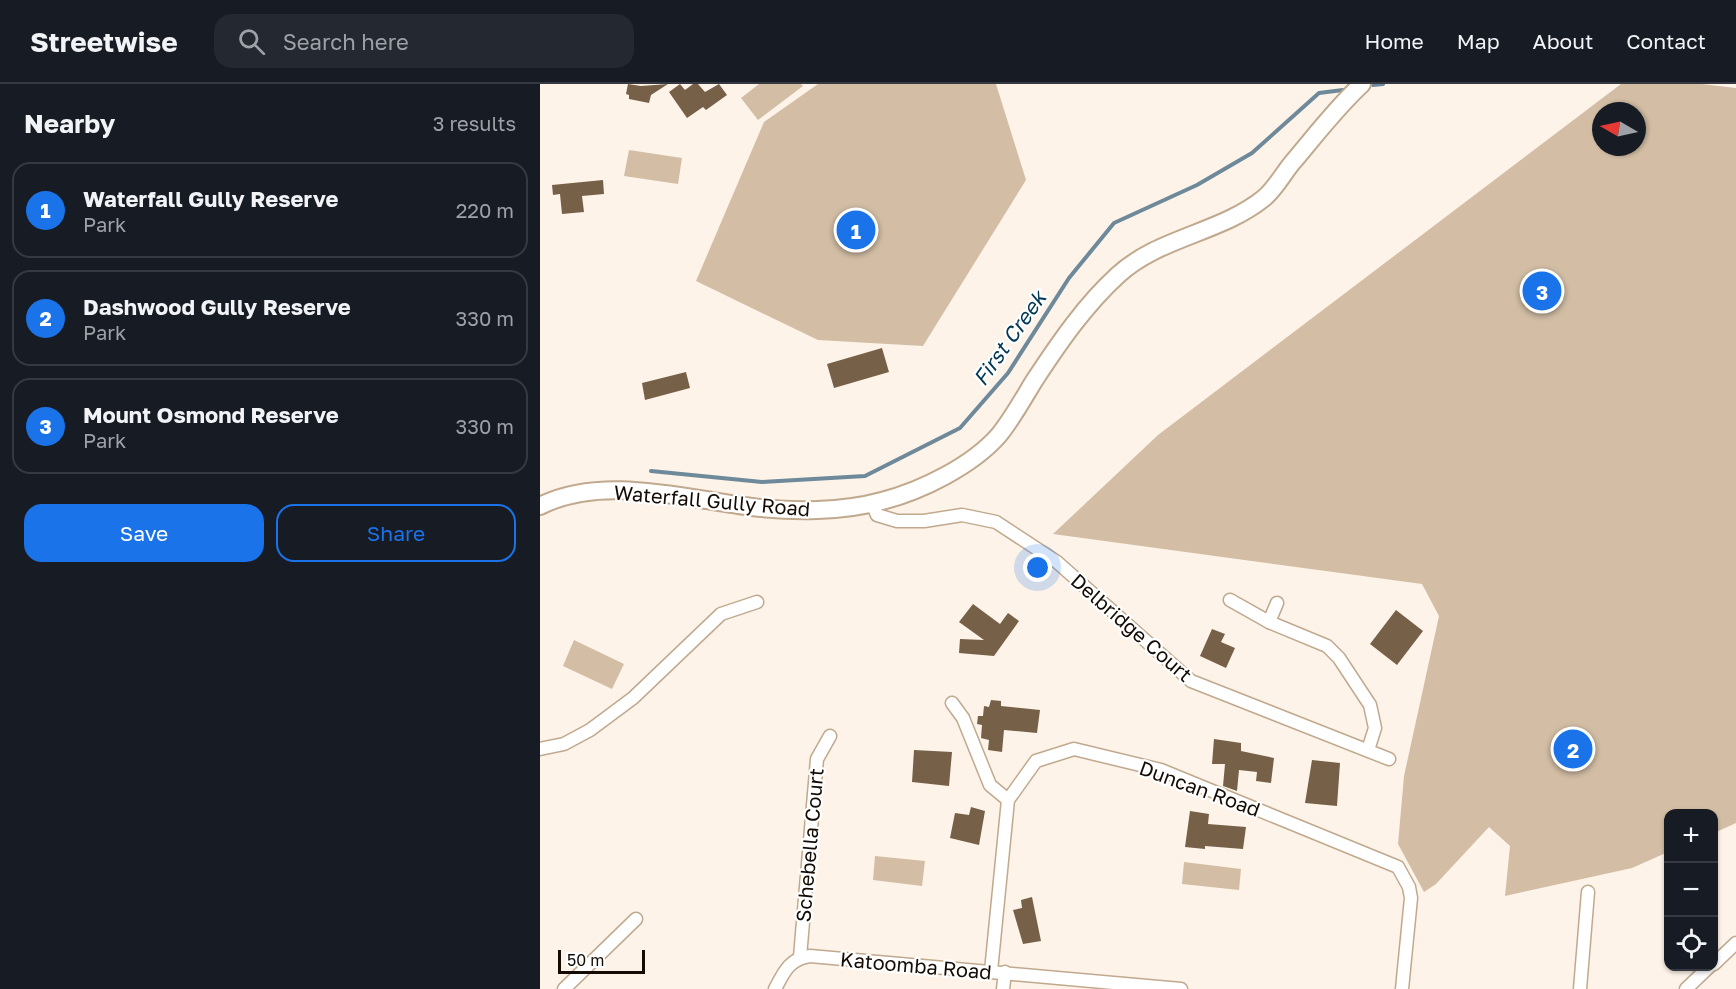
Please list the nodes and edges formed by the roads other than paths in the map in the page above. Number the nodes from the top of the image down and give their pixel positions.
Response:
1 (1362, 84) edge
2 (872, 503) junction
3 (540, 506) edge
4 (1230, 600) dead end
5 (757, 602) dead end
6 (1277, 603) dead end
7 (1269, 622) junction
8 (952, 703) dead end
9 (830, 735) dead end
10 (540, 749) edge
11 (1368, 750) junction
12 (1389, 759) dead end
13 (1008, 800) junction
14 (1588, 892) dead end
15 (636, 919) dead end
16 (1736, 943) edge
17 (800, 957) junction
18 (1718, 960) edge
19 (991, 971) junction
20 (1706, 971) edge
21 (1005, 972) junction
22 (564, 989) edge
23 (775, 989) edge
24 (1003, 989) edge
25 (1181, 989) edge
26 (1402, 989) edge
27 (1580, 989) edge
28 (1686, 989) edge

1 - 2 street, Waterfall Gully Road
2 - 3 street, Waterfall Gully Road
2 - 11 street, Delbridge Court
4 - 7 street
5 - 10 street
6 - 7 street
7 - 11 street
8 - 13 street
9 - 17 street, Schebella Court
11 - 12 street, Delbridge Court
13 - 19 street, Duncan Road
13 - 26 street, Duncan Road
14 - 27 street
15 - 22 street
16 - 18 street
17 - 19 street, Katoomba Road
17 - 23 street
19 - 21 street, Katoomba Road
20 - 28 street
21 - 24 street
21 - 25 street, Katoomba Road

